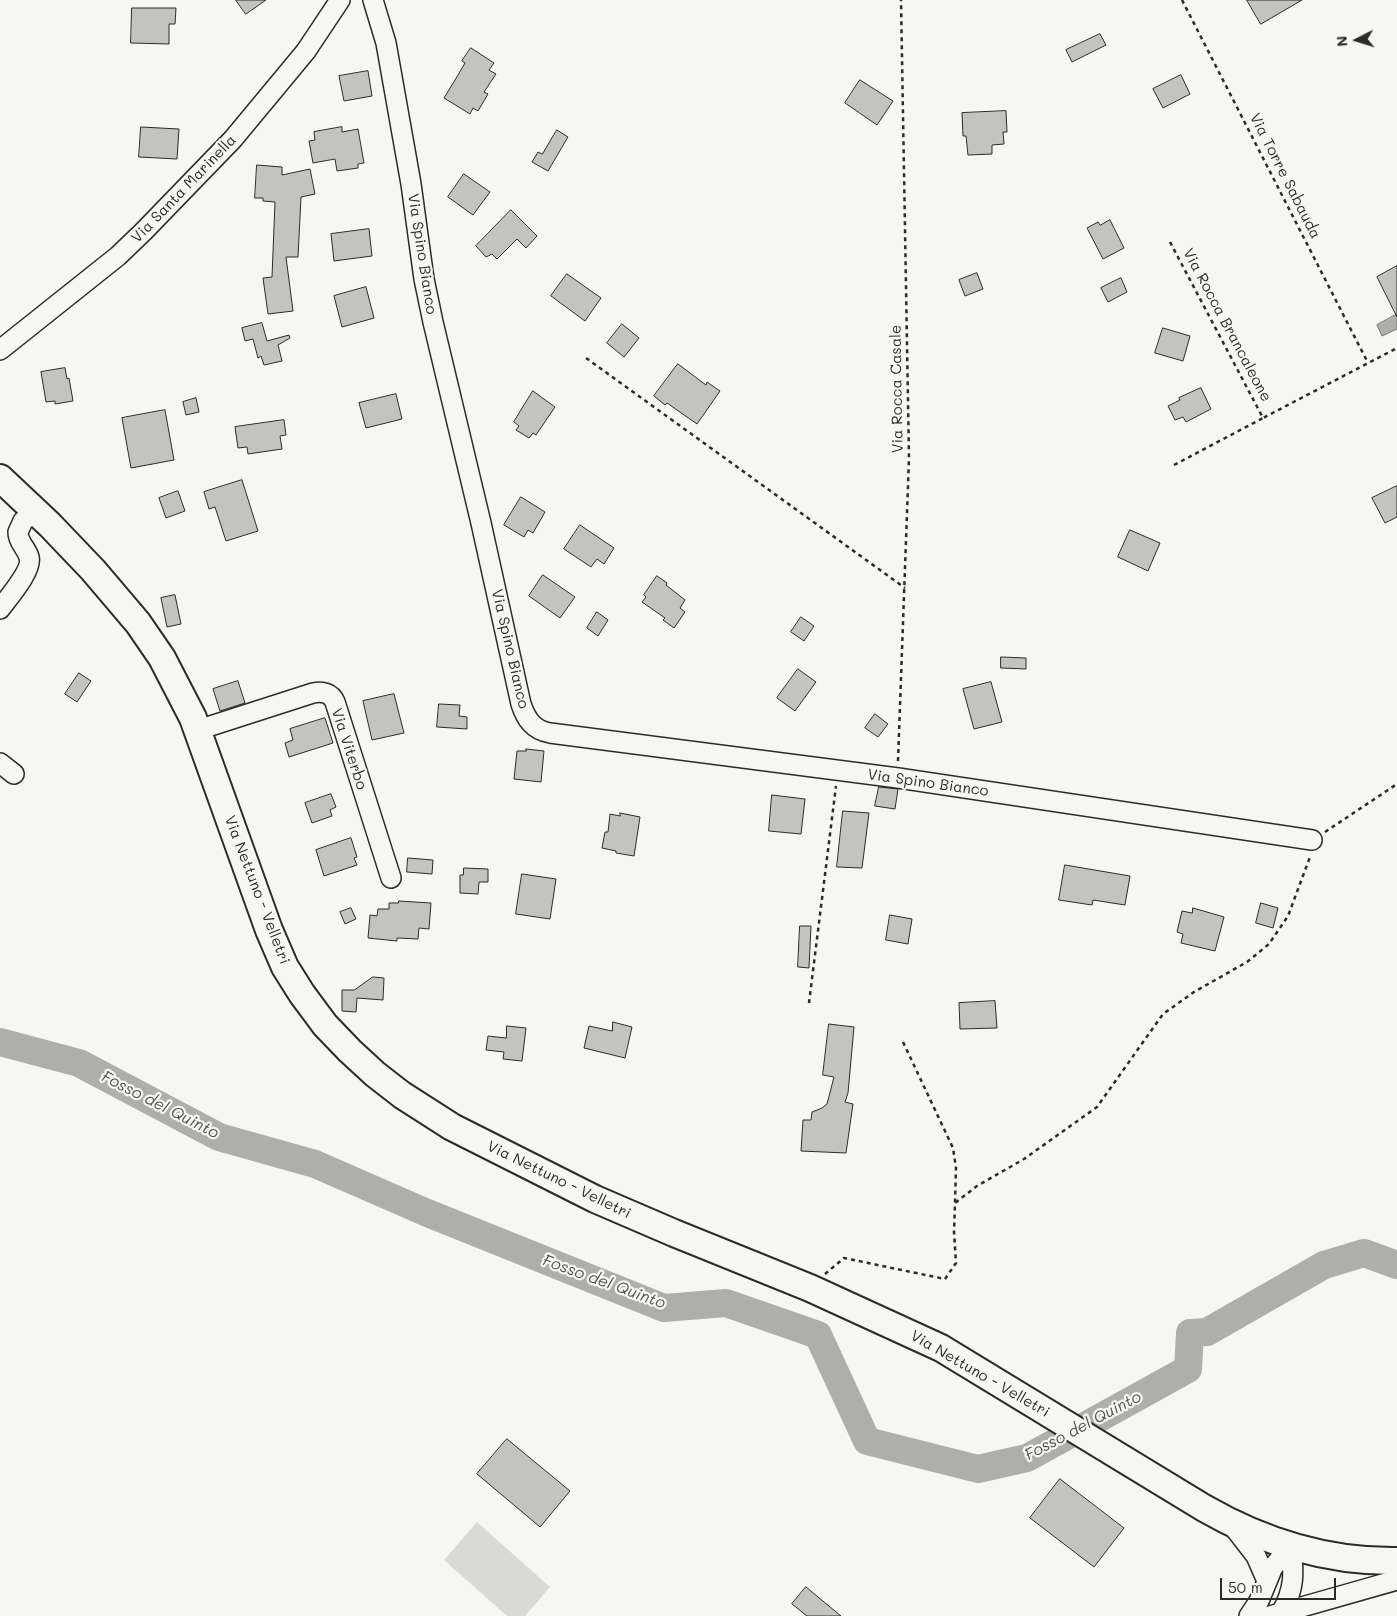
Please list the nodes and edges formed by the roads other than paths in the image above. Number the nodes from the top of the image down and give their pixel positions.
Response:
1 (340, 0) edge
2 (373, 0) edge
3 (0, 350) edge
4 (0, 478) edge
5 (36, 511) junction
6 (0, 609) edge
7 (198, 730) junction
8 (1312, 840) road end
9 (391, 878) dead end
10 (1230, 1522) junction
11 (1290, 1546) junction
12 (1397, 1561) edge
13 (1397, 1580) edge
14 (1267, 1581) junction
15 (1275, 1615) edge
16 (1250, 1616) edge

1 - 3 street, Via Santa Marinella
2 - 8 street, Via Spino Bianco
4 - 5 main road, Via Nettuno - Velletri
5 - 6 street
5 - 7 main road, Via Nettuno - Velletri
7 - 9 street, Via Viterbo
7 - 10 main road, Via Nettuno - Velletri
10 - 11 main road, Via Nettuno - Velletri
10 - 14 street
11 - 12 main road, Via Nettuno - Velletri
11 - 14 street
11 - 15 street
13 - 15 street
14 - 16 street

